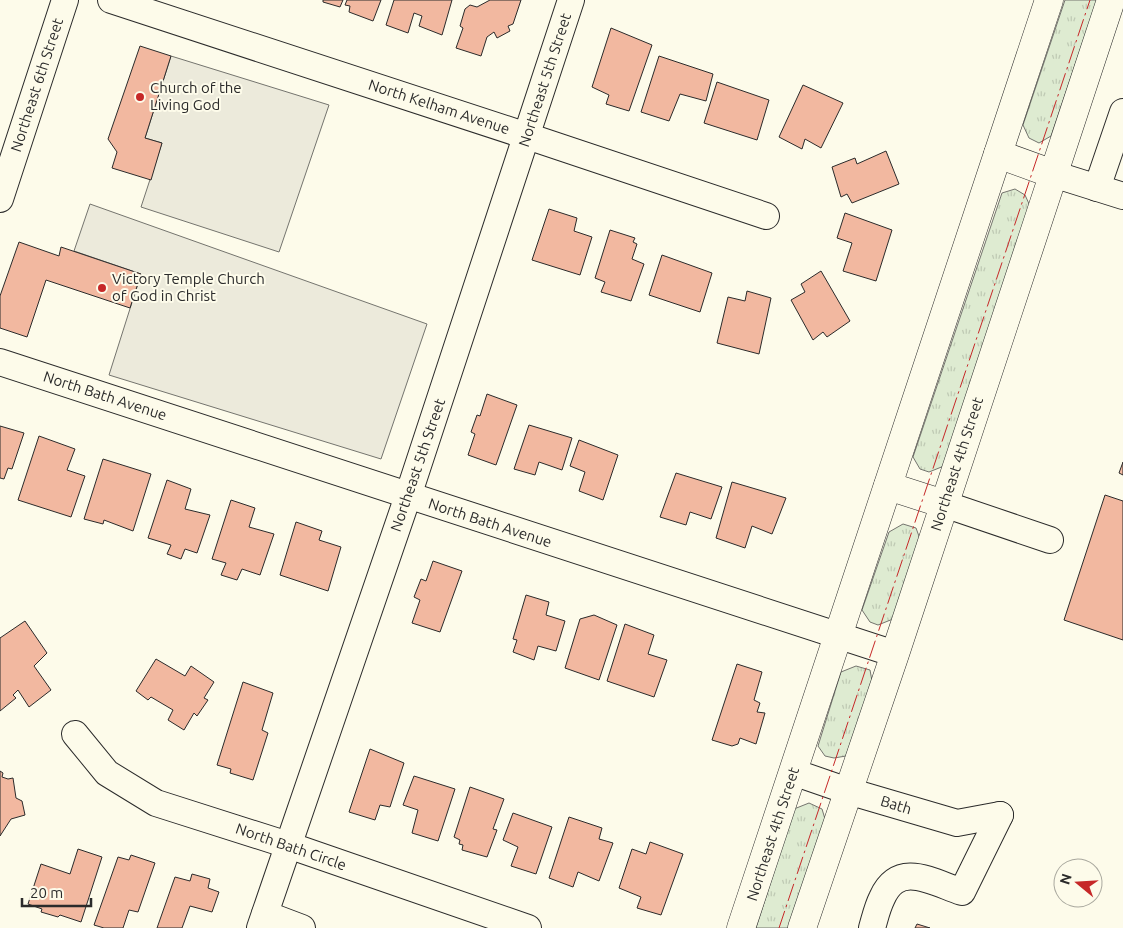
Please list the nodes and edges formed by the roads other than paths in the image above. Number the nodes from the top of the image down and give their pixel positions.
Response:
1 (65, 0) edge
2 (111, 0) edge
3 (571, 0) edge
4 (1049, 0) edge
5 (1111, 0) edge
6 (1123, 112) edge
7 (527, 136) junction
8 (998, 154) junction
9 (1053, 174) junction
10 (1097, 188) junction
11 (1123, 196) edge
12 (0, 198) edge
13 (766, 216) dead end
14 (0, 362) edge
15 (888, 486) junction
16 (408, 496) junction
17 (944, 504) junction
18 (1050, 540) dead end
19 (838, 635) junction
20 (895, 654) junction
21 (75, 734) dead end
22 (794, 772) junction
23 (848, 791) junction
24 (288, 845) junction
25 (262, 921) edge
26 (302, 928) edge
27 (527, 928) edge
28 (741, 928) edge
29 (802, 928) edge
30 (872, 928) edge

1 - 12 street, Northeast 6th Street
2 - 7 street, North Kelham Avenue
3 - 7 street, Northeast 5th Street
4 - 8 main road, Northeast 4th Street
5 - 9 main road, Northeast 4th Street
6 - 10 street
7 - 13 street, North Kelham Avenue
7 - 16 street, Northeast 5th Street
8 - 9 main road
8 - 15 main road, Northeast 4th Street
9 - 10 street
9 - 17 main road, Northeast 4th Street
10 - 11 street
14 - 16 street, North Bath Avenue
15 - 17 main road
15 - 19 main road, Northeast 4th Street
16 - 19 street, North Bath Avenue
16 - 24 street, Northeast 5th Street
17 - 18 street
17 - 20 main road, Northeast 4th Street
19 - 20 street, North Bath Avenue
19 - 22 main road, Northeast 4th Street
20 - 23 main road, Northeast 4th Street
21 - 24 street, North Bath Circle
22 - 23 street, Bath
22 - 28 main road, Northeast 4th Street
23 - 29 main road, Northeast 4th Street
23 - 30 street, Bath
24 - 25 street, Northeast 5th Street
24 - 27 street, North Bath Circle
25 - 26 street

